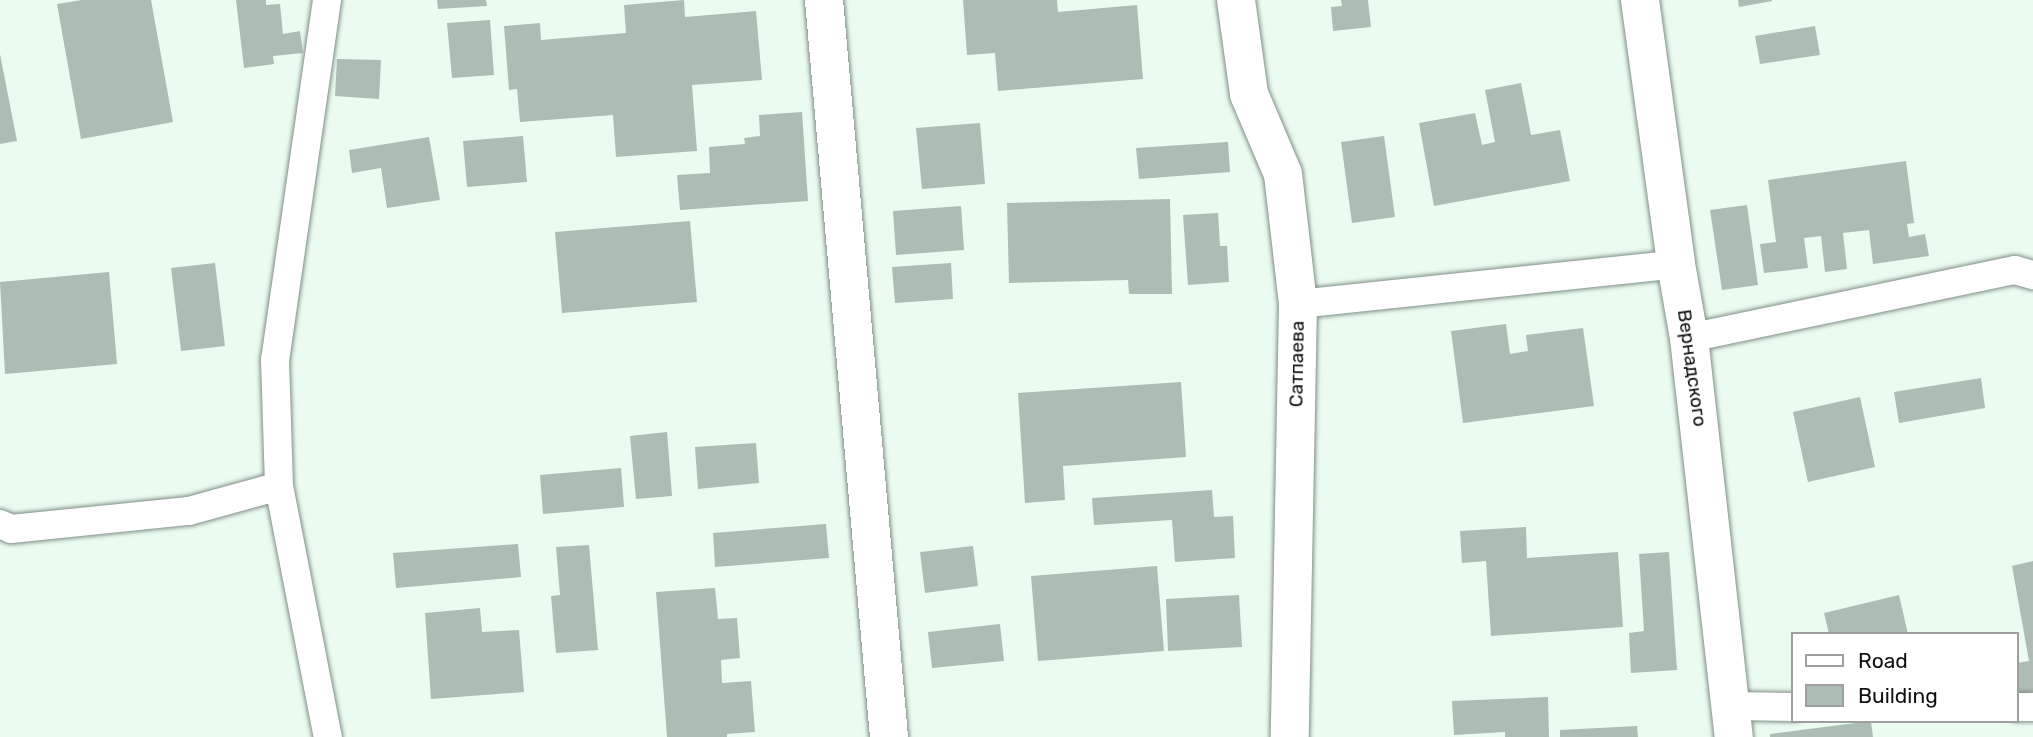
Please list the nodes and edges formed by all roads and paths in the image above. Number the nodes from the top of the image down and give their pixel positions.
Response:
1 (327, 0) edge
2 (824, 0) edge
3 (1236, 0) edge
4 (1640, 0) edge
5 (1676, 264) junction
6 (2033, 275) edge
7 (1298, 304) junction
8 (1689, 338) junction
9 (279, 486) junction
10 (0, 524) edge
11 (1792, 706) edge
12 (1733, 722) edge
13 (328, 737) edge
14 (889, 737) edge
15 (1290, 737) edge

1 - 9 lane
2 - 14 street
3 - 7 street, Сатпаева
4 - 5 street, Вернадского
5 - 7 lane
5 - 8 street, Вернадского
6 - 8 lane
7 - 15 street, Сатпаева
8 - 12 street, Вернадского
9 - 10 lane
9 - 13 lane
11 - 12 lane

